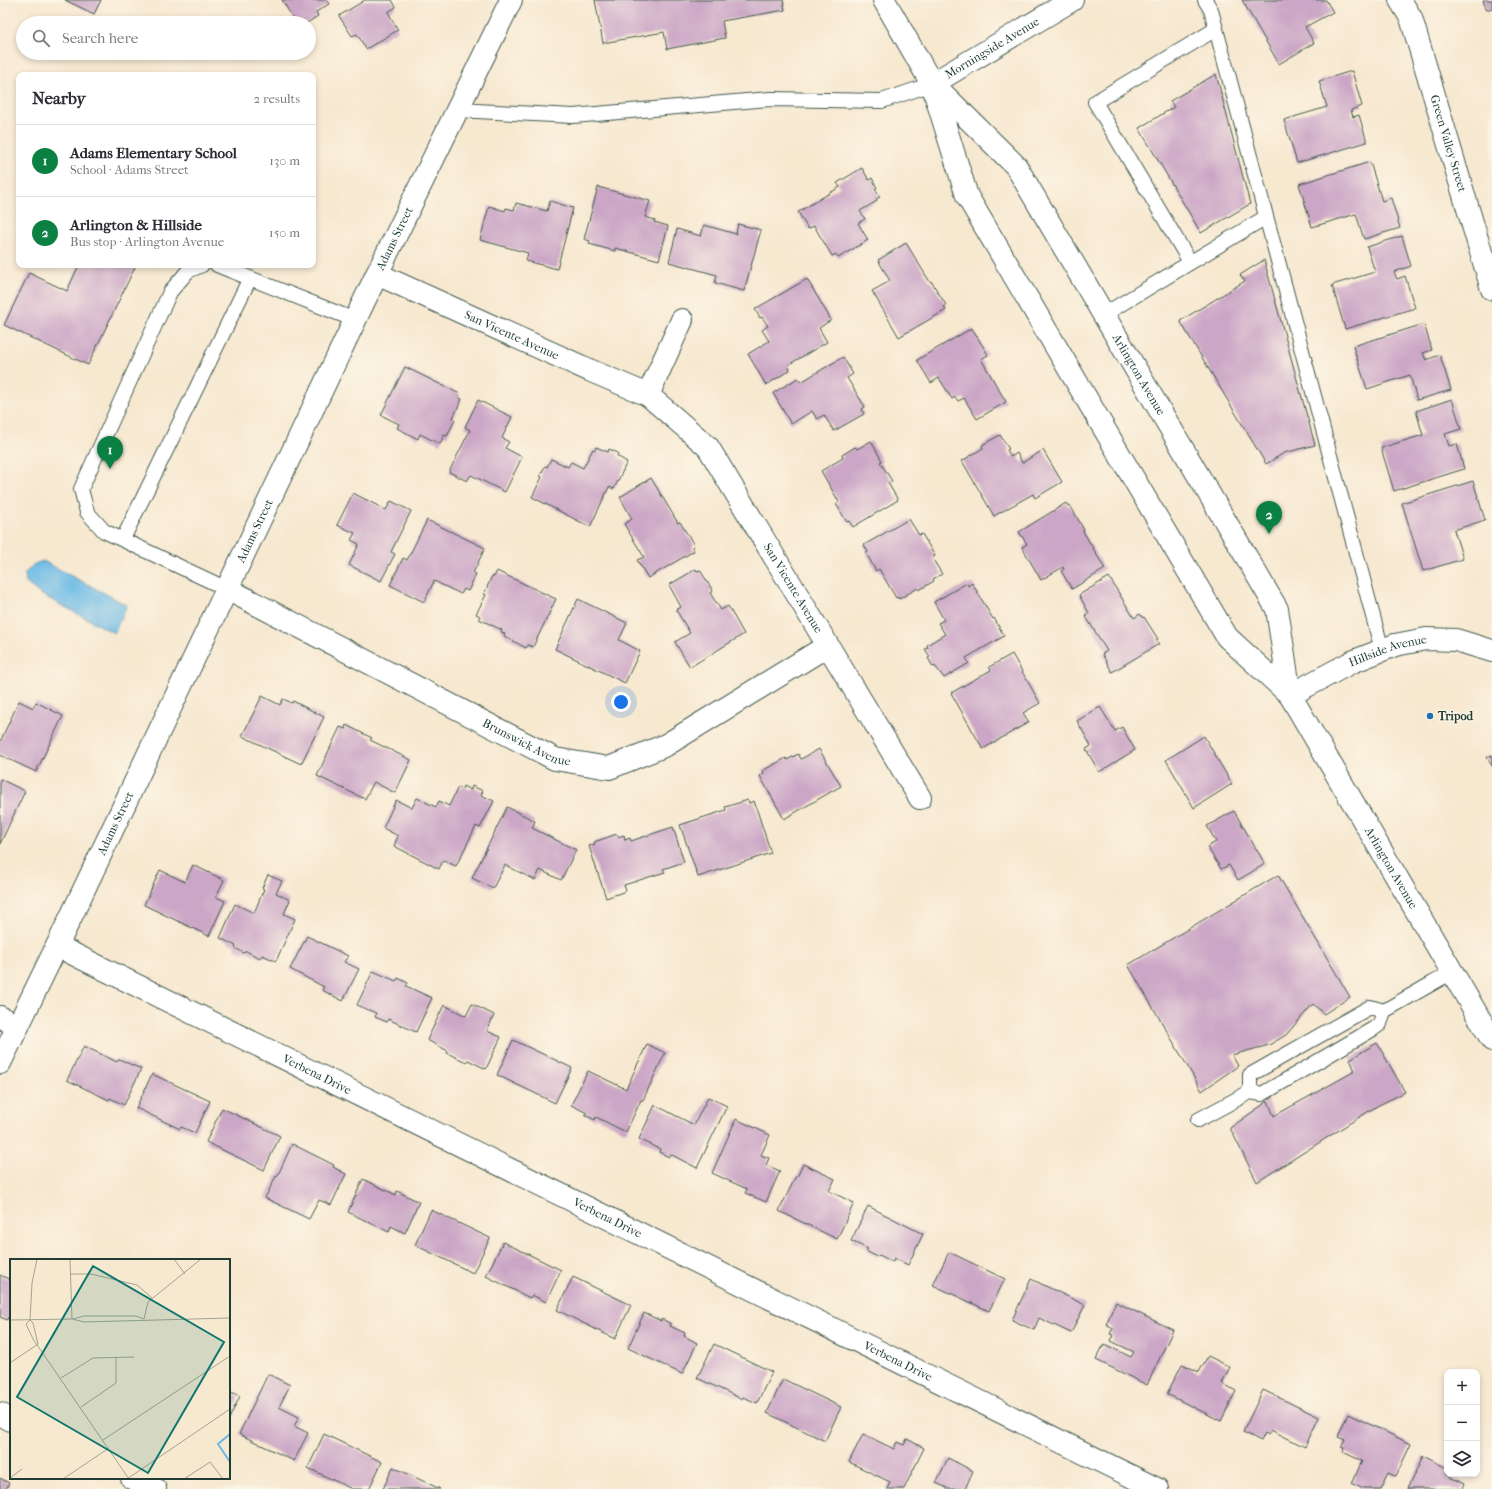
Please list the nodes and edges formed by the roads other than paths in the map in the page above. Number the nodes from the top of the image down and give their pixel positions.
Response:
1 (511, 0) edge
2 (884, 0) edge
3 (1072, 0) edge
4 (1205, 0) edge
5 (1400, 0) edge
6 (1049, 6) edge
7 (1216, 29) junction
8 (932, 84) junction
9 (457, 110) junction
10 (1266, 217) junction
11 (1190, 262) junction
12 (195, 268) edge
13 (225, 268) edge
14 (377, 274) junction
15 (250, 278) junction
16 (1492, 289) edge
17 (1103, 314) junction
18 (354, 320) junction
19 (682, 320) dead end
20 (648, 395) junction
21 (123, 540) junction
22 (227, 589) junction
23 (827, 646) junction
24 (1382, 650) junction
25 (1492, 651) edge
26 (1290, 695) junction
27 (920, 798) dead end
28 (57, 946) junction
29 (1452, 972) junction
30 (1384, 1011) junction
31 (9, 1022) edge
32 (1492, 1040) edge
33 (0, 1063) edge
34 (1250, 1092) junction
35 (1198, 1120) dead end
36 (0, 1414) edge
37 (10, 1419) edge
38 (134, 1479) edge
39 (155, 1489) edge
40 (1157, 1489) edge

1 - 9 street, Adams Street
2 - 8 street, Arlington Avenue
3 - 6 street, Morningside Avenue
4 - 7 lane
5 - 16 street, Green Valley Street
6 - 8 street, Morningside Avenue
7 - 10 lane
7 - 11 lane
8 - 9 lane
8 - 17 street, Arlington Avenue
8 - 26 street, Arlington Avenue
9 - 14 street, Adams Street
10 - 11 lane
10 - 24 lane
11 - 17 lane
12 - 21 lane
13 - 15 lane
14 - 18 street, Adams Street
14 - 20 street, San Vicente Avenue
15 - 18 lane
15 - 21 lane
17 - 26 street, Arlington Avenue
18 - 22 street, Adams Street
19 - 20 street
20 - 23 street, San Vicente Avenue
21 - 22 lane
22 - 23 street, Brunswick Avenue
22 - 28 street, Adams Street
23 - 27 street, San Vicente Avenue
24 - 25 street, Hillside Avenue
24 - 26 street, Hillside Avenue
26 - 29 street, Arlington Avenue
28 - 31 street, Adams Street
28 - 40 street, Verbena Drive
29 - 30 lane
29 - 32 street, Arlington Avenue
30 - 34 lane
30 - 34 lane
31 - 33 street, Adams Street
34 - 35 lane
36 - 37 street
38 - 39 street

